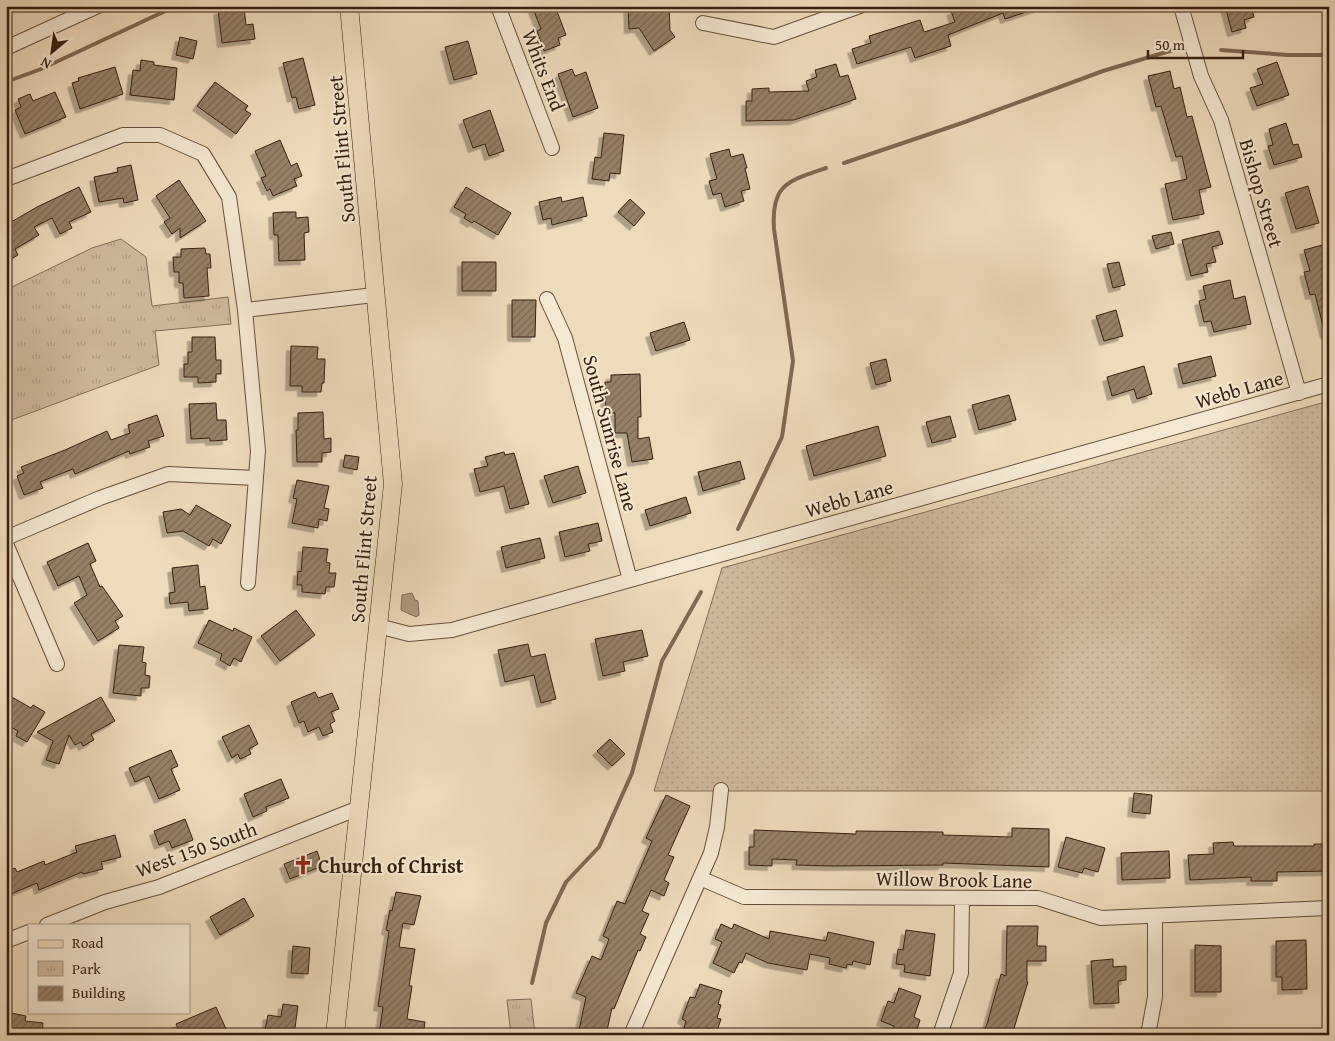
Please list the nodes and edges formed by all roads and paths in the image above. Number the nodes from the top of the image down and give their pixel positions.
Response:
1 (98, 6) edge
2 (349, 6) edge
3 (498, 6) edge
4 (860, 6) edge
5 (1181, 6) edge
6 (703, 23) dead end
7 (6, 48) edge
8 (552, 148) dead end
9 (6, 179) edge
10 (374, 295) junction
11 (547, 299) dead end
12 (246, 310) junction
13 (1329, 384) edge
14 (1299, 393) junction
15 (256, 478) junction
16 (6, 538) edge
17 (6, 544) edge
18 (630, 580) junction
19 (248, 583) dead end
20 (378, 626) junction
21 (57, 664) dead end
22 (721, 790) dead end
23 (359, 808) junction
24 (700, 878) junction
25 (962, 898) junction
26 (1329, 908) edge
27 (1155, 916) junction
28 (50, 924) edge
29 (28, 932) edge
30 (6, 941) edge
31 (335, 1035) edge
32 (631, 1035) edge
33 (940, 1035) edge
34 (1148, 1035) edge

1 - 7 street
2 - 10 main road, South Flint Street
3 - 8 street, Whits End
4 - 6 street
5 - 14 street, Bishop Street
9 - 12 street
10 - 12 street
10 - 20 main road, South Flint Street
11 - 18 street, South Sunrise Lane
12 - 15 street
13 - 14 street, Webb Lane
14 - 18 street, Webb Lane
15 - 16 street
15 - 19 street
17 - 21 street
18 - 20 street, Webb Lane
20 - 23 main road, South Flint Street
22 - 24 street
23 - 28 street, West 150 South
23 - 31 main road, South Flint Street
24 - 25 street, Willow Brook Lane
24 - 32 street
25 - 27 street, Willow Brook Lane
25 - 33 street
26 - 27 street, Willow Brook Lane
27 - 34 street
29 - 30 street

